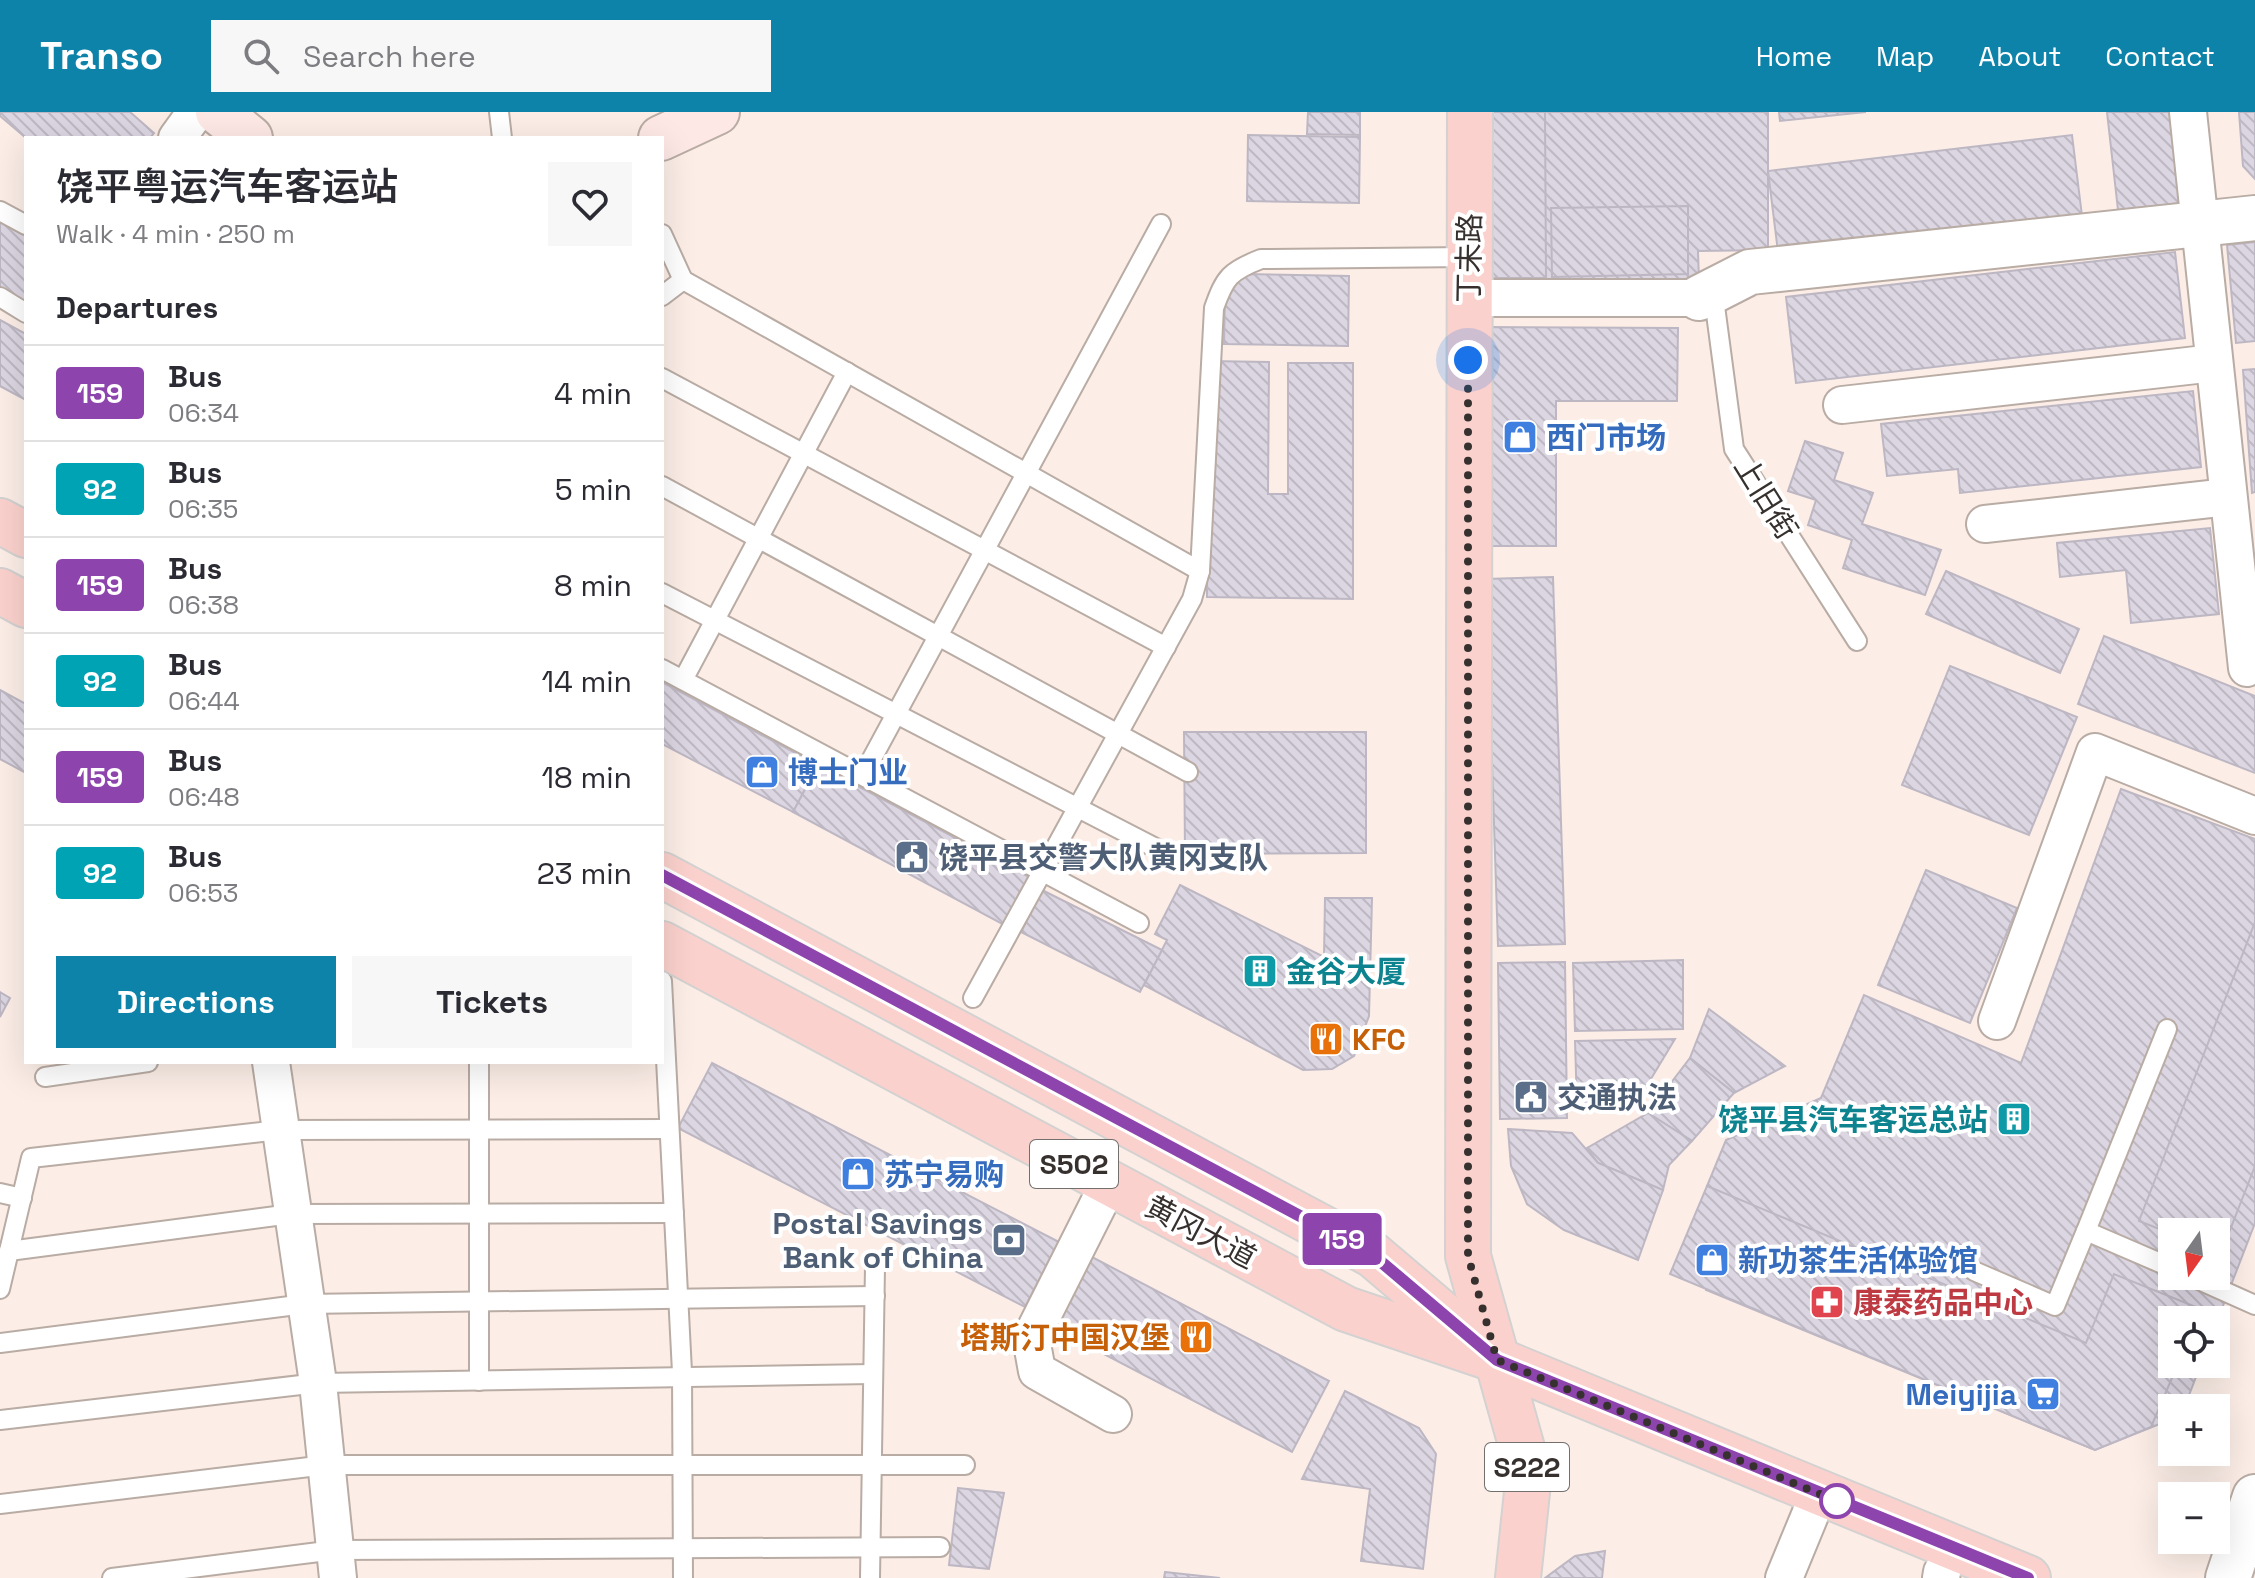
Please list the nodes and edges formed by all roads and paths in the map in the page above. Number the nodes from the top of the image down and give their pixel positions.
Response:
1 (196, 112) edge
2 (218, 112) edge
3 (499, 112) edge
4 (1470, 112) edge
5 (2188, 112) edge
6 (178, 136) edge
7 (248, 136) edge
8 (502, 136) edge
9 (0, 211) edge
10 (2255, 218) edge
11 (24, 224) edge
12 (1161, 224) dead end
13 (2198, 224) junction
14 (664, 238) edge
15 (1469, 277) junction
16 (683, 280) junction
17 (664, 294) edge
18 (1706, 295) junction
19 (0, 297) edge
20 (24, 312) edge
21 (2214, 363) junction
22 (847, 372) junction
23 (664, 379) edge
24 (1842, 405) dead end
25 (664, 487) edge
26 (2228, 497) junction
27 (0, 521) edge
28 (1985, 524) dead end
29 (24, 534) edge
30 (758, 538) junction
31 (1200, 571) junction
32 (0, 591) edge
33 (664, 594) edge
34 (24, 604) edge
35 (713, 621) junction
36 (1857, 641) dead end
37 (1166, 647) junction
38 (2247, 668) dead end
39 (664, 670) edge
40 (683, 680) junction
41 (1188, 772) dead end
42 (863, 775) junction
43 (2255, 816) edge
44 (1179, 860) dead end
45 (664, 876) edge
46 (1139, 923) dead end
47 (664, 945) edge
48 (973, 998) dead end
49 (1997, 1021) dead end
50 (2167, 1029) dead end
51 (664, 1055) edge
52 (134, 1064) edge
53 (271, 1064) edge
54 (479, 1064) edge
55 (45, 1077) dead end
56 (669, 1129) junction
57 (279, 1130) junction
58 (479, 1130) junction
59 (1109, 1183) junction
60 (0, 1193) edge
61 (22, 1198) junction
62 (480, 1213) junction
63 (674, 1213) junction
64 (291, 1214) junction
65 (2086, 1231) junction
66 (5, 1262) edge
67 (2158, 1262) edge
68 (875, 1267) dead end
69 (1974, 1271) dead end
70 (0, 1289) edge
71 (2221, 1290) edge
72 (875, 1296) junction
73 (678, 1298) junction
74 (480, 1301) junction
75 (305, 1304) junction
76 (2255, 1305) edge
77 (0, 1343) edge
78 (1497, 1360) junction
79 (873, 1374) junction
80 (682, 1377) junction
81 (479, 1381) junction
82 (318, 1383) junction
83 (1113, 1414) dead end
84 (0, 1420) edge
85 (326, 1465) junction
86 (682, 1465) junction
87 (872, 1465) junction
88 (965, 1465) dead end
89 (2255, 1497) edge
90 (0, 1504) edge
91 (1810, 1515) dead end
92 (870, 1547) junction
93 (940, 1547) dead end
94 (683, 1548) junction
95 (337, 1564) edge
96 (112, 1578) edge
97 (683, 1578) edge
98 (870, 1578) edge
99 (1518, 1578) edge
100 (1784, 1578) edge
101 (2028, 1578) edge
102 (2228, 1578) edge

1 - 6 street
2 - 7 main road
3 - 8 lane
4 - 15 main road, 丁未路 / S222
5 - 13 street
9 - 11 lane
10 - 13 street
12 - 42 lane
13 - 18 street
13 - 21 street
14 - 16 lane
15 - 18 street
15 - 31 lane
15 - 78 main road, 丁未路 / S222
16 - 17 lane
16 - 22 lane
18 - 36 lane, 上旧街
19 - 20 lane
21 - 24 street
21 - 26 street
22 - 30 lane
22 - 31 lane
23 - 37 lane
25 - 30 lane
26 - 28 street
26 - 38 street
27 - 29 main road
30 - 35 lane
30 - 41 lane
31 - 37 lane
32 - 34 main road
33 - 35 lane
35 - 40 lane
35 - 44 lane
37 - 48 lane
39 - 40 lane
40 - 42 lane
42 - 46 lane
43 - 49 street
45 - 78 main road, 黄冈大道 / S502
47 - 59 main road, 黄冈大道 / S502
50 - 65 lane
51 - 56 lane
52 - 55 lane
53 - 57 street
54 - 58 lane
56 - 58 lane
56 - 63 lane
57 - 58 lane
57 - 61 lane
57 - 64 street
58 - 62 lane
59 - 78 main road, 黄冈大道 / S502
59 - 83 street
60 - 61 lane
61 - 66 lane
62 - 63 lane
62 - 64 lane
62 - 74 lane
63 - 73 lane
64 - 66 lane
64 - 75 street
65 - 67 lane
65 - 69 lane
66 - 70 lane
68 - 72 lane
71 - 76 lane
72 - 73 lane
72 - 79 lane
73 - 74 lane
73 - 80 lane
74 - 75 lane
74 - 81 lane
75 - 77 lane
75 - 82 street
78 - 99 main road, S222
78 - 101 main road, 黄冈大道 / S502
79 - 80 lane
79 - 87 lane
80 - 81 lane
80 - 86 lane
81 - 82 lane
82 - 84 lane
82 - 85 street
85 - 86 lane
85 - 90 lane
85 - 95 street
86 - 87 lane
86 - 94 lane
87 - 88 lane
87 - 92 lane
89 - 102 street
91 - 100 street
92 - 93 lane
92 - 94 lane
92 - 98 lane
94 - 95 lane
94 - 97 lane
95 - 96 lane

